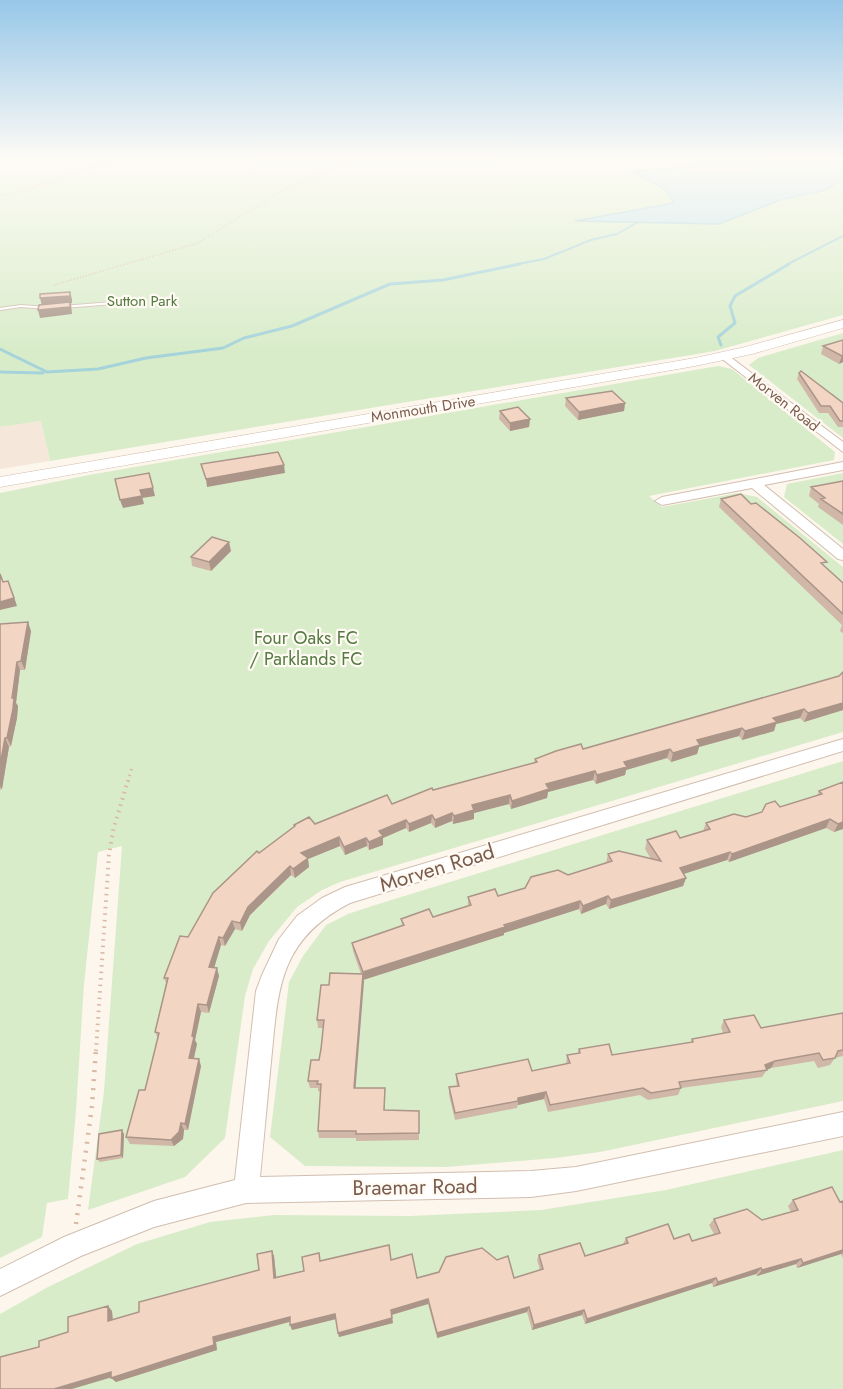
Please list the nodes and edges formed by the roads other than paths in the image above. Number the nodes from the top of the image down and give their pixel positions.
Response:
1 (112, 303) dead end
2 (0, 309) edge
3 (843, 324) edge
4 (725, 356) junction
5 (843, 447) edge
6 (843, 466) edge
7 (0, 482) edge
8 (754, 483) junction
9 (662, 501) dead end
10 (843, 556) edge
11 (843, 745) edge
12 (843, 1124) edge
13 (246, 1190) junction
14 (0, 1283) edge

1 - 2 lane
3 - 4 street, Monmouth Drive
4 - 5 street, Morven Road
4 - 7 street, Monmouth Drive
6 - 8 street
8 - 9 street
8 - 10 street
11 - 13 street, Morven Road
12 - 13 street, Braemar Road
13 - 14 street, Braemar Road

